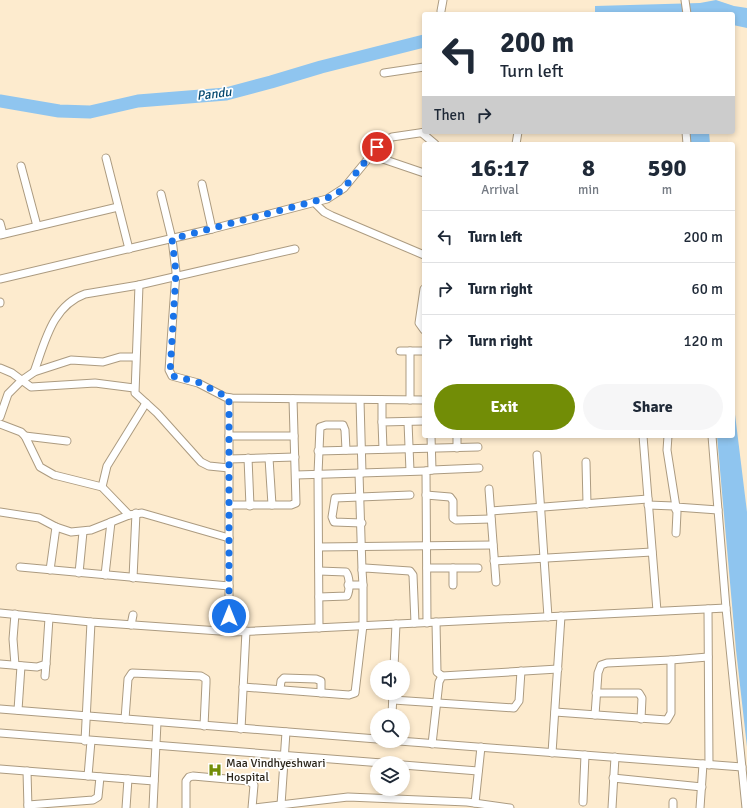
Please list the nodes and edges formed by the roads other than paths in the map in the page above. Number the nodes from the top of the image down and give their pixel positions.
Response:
1 (443, 0) edge
2 (685, 0) edge
3 (441, 11) dead end
4 (686, 12) edge
5 (422, 67) edge
6 (384, 73) dead end
7 (422, 133) edge
8 (425, 134) edge
9 (433, 142) edge
10 (371, 155) junction
11 (106, 158) dead end
12 (21, 166) dead end
13 (422, 172) edge
14 (202, 184) dead end
15 (161, 194) dead end
16 (314, 202) junction
17 (118, 207) junction
18 (0, 223) edge
19 (37, 226) junction
20 (212, 229) junction
21 (1, 234) edge
22 (172, 239) junction
23 (295, 248) dead end
24 (129, 249) junction
25 (422, 254) edge
26 (176, 277) junction
27 (0, 279) edge
28 (139, 285) junction
29 (422, 303) edge
30 (422, 327) edge
31 (400, 351) dead end
32 (410, 351) junction
33 (422, 351) edge
34 (136, 357) junction
35 (0, 368) edge
36 (34, 372) junction
37 (21, 380) junction
38 (134, 388) junction
39 (229, 398) junction
40 (293, 399) junction
41 (360, 400) junction
42 (382, 400) junction
43 (410, 400) junction
44 (422, 400) edge
45 (146, 403) junction
46 (0, 417) edge
47 (422, 421) edge
48 (382, 422) junction
49 (408, 422) junction
50 (0, 424) edge
51 (25, 436) junction
52 (229, 436) junction
53 (294, 436) junction
54 (431, 438) edge
55 (457, 438) edge
56 (644, 438) edge
57 (668, 438) edge
58 (712, 438) edge
59 (67, 440) dead end
60 (478, 447) dead end
61 (432, 448) junction
62 (457, 448) junction
63 (383, 449) junction
64 (410, 449) junction
65 (346, 450) junction
66 (361, 450) junction
67 (318, 451) junction
68 (537, 455) dead end
69 (295, 456) junction
70 (248, 458) junction
71 (270, 458) junction
72 (229, 459) junction
73 (586, 462) dead end
74 (229, 468) junction
75 (479, 468) dead end
76 (429, 470) junction
77 (410, 471) junction
78 (360, 473) junction
79 (318, 474) junction
80 (296, 475) junction
81 (102, 487) junction
82 (489, 489) dead end
83 (410, 495) dead end
84 (426, 495) junction
85 (360, 496) junction
86 (648, 502) junction
87 (587, 504) junction
88 (229, 505) junction
89 (250, 506) junction
90 (272, 506) junction
91 (540, 507) junction
92 (718, 510) junction
93 (491, 511) junction
94 (0, 512) edge
95 (136, 513) junction
96 (129, 515) junction
97 (492, 519) junction
98 (111, 522) junction
99 (362, 523) junction
100 (56, 527) junction
101 (83, 532) junction
102 (676, 533) dead end
103 (229, 538) junction
104 (493, 544) junction
105 (427, 545) junction
106 (318, 546) junction
107 (363, 546) junction
108 (652, 552) junction
109 (544, 558) junction
110 (494, 561) junction
111 (20, 567) dead end
112 (426, 568) junction
113 (453, 568) junction
114 (478, 568) dead end
115 (50, 570) junction
116 (362, 570) junction
117 (319, 571) junction
118 (79, 573) junction
119 (105, 575) junction
120 (133, 578) junction
121 (496, 582) dead end
122 (348, 585) junction
123 (363, 585) junction
124 (453, 585) dead end
125 (229, 586) junction
126 (319, 597) junction
127 (726, 608) junction
128 (708, 609) junction
129 (657, 611) junction
130 (0, 613) edge
131 (15, 614) junction
132 (133, 615) dead end
133 (561, 616) junction
134 (548, 617) junction
135 (49, 618) junction
136 (91, 622) junction
137 (436, 622) junction
138 (415, 623) junction
139 (427, 623) junction
140 (396, 624) junction
141 (132, 625) junction
142 (363, 625) junction
143 (319, 628) junction
144 (229, 631) junction
145 (246, 631) junction
146 (708, 657) junction
147 (394, 660) edge
148 (671, 660) junction
149 (0, 664) edge
150 (46, 664) junction
151 (18, 666) junction
152 (558, 669) junction
153 (520, 671) junction
154 (45, 676) dead end
155 (442, 676) junction
156 (243, 687) junction
157 (280, 690) junction
158 (321, 693) junction
159 (596, 693) junction
160 (410, 699) edge
161 (437, 703) junction
162 (0, 709) edge
163 (18, 710) junction
164 (555, 712) junction
165 (594, 715) junction
166 (86, 716) junction
167 (125, 719) junction
168 (641, 719) junction
169 (157, 722) junction
170 (204, 726) junction
171 (241, 729) junction
172 (286, 732) junction
173 (0, 733) edge
174 (370, 738) edge
175 (88, 741) junction
176 (410, 742) edge
177 (432, 744) junction
178 (156, 747) junction
179 (481, 747) junction
180 (552, 753) junction
181 (285, 755) junction
182 (585, 755) junction
183 (615, 757) junction
184 (370, 762) edge
185 (706, 764) junction
186 (410, 766) edge
187 (742, 767) junction
188 (0, 769) edge
189 (27, 771) junction
190 (478, 771) junction
191 (88, 776) junction
192 (100, 777) junction
193 (614, 778) junction
194 (128, 779) junction
195 (154, 781) junction
196 (702, 787) junction
197 (583, 802) dead end
198 (475, 803) junction
199 (280, 805) junction
200 (28, 806) edge
201 (126, 808) edge
202 (153, 808) edge
203 (186, 808) edge
204 (253, 808) edge
205 (510, 808) edge
206 (612, 808) edge
207 (700, 808) edge
208 (746, 808) edge

1 - 3 street
2 - 4 street
5 - 6 street
7 - 10 street
8 - 9 street
10 - 13 street
10 - 16 street
11 - 17 street
12 - 19 street
14 - 20 street
15 - 22 street
16 - 20 street
16 - 25 street
17 - 19 street
17 - 24 street
18 - 21 street
19 - 21 street
20 - 22 street
22 - 24 street
22 - 26 street
23 - 26 street
24 - 27 street
26 - 28 street
26 - 39 street
28 - 34 street
28 - 36 street
29 - 30 street
31 - 32 street
32 - 33 street
32 - 43 street
34 - 36 street
34 - 38 street
35 - 37 street
36 - 37 street
37 - 38 street
37 - 46 street
38 - 45 street
39 - 40 street
39 - 52 street
40 - 41 street
40 - 53 street
41 - 42 street
41 - 66 street
42 - 43 street
42 - 48 street
43 - 44 street
45 - 74 street
45 - 81 street
47 - 49 street
48 - 49 street
48 - 63 street
49 - 64 street
50 - 51 street
51 - 59 street
51 - 81 street
52 - 53 street
52 - 72 street
53 - 69 street
54 - 61 street
55 - 62 street
56 - 86 street
57 - 92 street
58 - 92 street
60 - 62 street
61 - 62 street
61 - 64 street
61 - 76 street
63 - 64 street
63 - 66 street
64 - 77 street
65 - 66 street
65 - 67 street
65 - 67 street
66 - 78 street
67 - 79 street
68 - 91 street
69 - 71 street
69 - 80 street
70 - 71 street
70 - 72 street
70 - 89 street
71 - 90 street
72 - 74 street
73 - 87 street
74 - 88 street
75 - 76 street
76 - 77 street
76 - 84 street
77 - 78 street
78 - 79 street
78 - 85 street
79 - 80 street
79 - 106 street
80 - 90 street
81 - 96 street
82 - 93 street
83 - 85 street
84 - 97 street
84 - 105 street
85 - 99 street
85 - 99 street
86 - 87 street
86 - 102 street
86 - 108 street
87 - 91 street
88 - 89 street
88 - 103 street
89 - 90 street
91 - 93 street
91 - 109 street
92 - 127 street
93 - 97 street
94 - 100 street
95 - 96 street
95 - 103 street
95 - 120 street
96 - 98 street
97 - 104 street
98 - 101 street
98 - 119 street
99 - 107 street
100 - 101 street
100 - 115 street
101 - 118 street
103 - 125 street
104 - 105 street
104 - 110 street
105 - 107 street
105 - 112 street
106 - 107 street
106 - 117 street
107 - 116 street
108 - 109 street
108 - 129 street
109 - 110 street
109 - 134 street
110 - 121 street
111 - 115 street
112 - 113 street
112 - 139 street
113 - 114 street
113 - 124 street
115 - 118 street
116 - 123 street
116 - 138 street
117 - 122 street
117 - 126 street
118 - 119 street
119 - 120 street
120 - 125 street
122 - 123 street
122 - 126 street
123 - 142 street
125 - 144 street
126 - 143 street
127 - 128 street
127 - 187 street
128 - 129 street
128 - 146 street
129 - 133 street
130 - 131 street
131 - 135 street
131 - 151 street
132 - 141 street
133 - 134 street
133 - 152 street
134 - 137 street
135 - 136 street
135 - 150 street
136 - 141 street
136 - 166 street
137 - 139 street
137 - 155 street
138 - 139 street
138 - 140 street
140 - 142 street
140 - 147 street
141 - 144 street
142 - 143 street
142 - 158 street
143 - 145 street
144 - 145 street
145 - 156 street
146 - 148 street
146 - 185 street
148 - 159 street
148 - 168 street
149 - 151 street
150 - 151 street
150 - 154 street
151 - 163 street
152 - 153 street
152 - 164 street
153 - 155 street
153 - 161 street
155 - 161 street
156 - 157 street
156 - 171 street
157 - 158 street
157 - 158 street
159 - 165 street
159 - 168 street
160 - 161 street
161 - 177 street
162 - 163 street
163 - 166 street
164 - 165 street
164 - 180 street
165 - 168 street
166 - 167 street
166 - 175 street
167 - 169 street
167 - 170 street
169 - 170 street
169 - 178 street
170 - 171 street
171 - 172 street
172 - 174 street
172 - 181 street
173 - 175 street
175 - 178 street
175 - 191 street
176 - 177 street
177 - 179 street
178 - 181 street
178 - 195 street
179 - 180 street
179 - 190 street
180 - 182 street
181 - 184 street
181 - 199 street
182 - 183 street
182 - 197 street
183 - 185 street
183 - 193 street
185 - 187 street
185 - 196 street
186 - 190 street
187 - 208 street
188 - 189 street
189 - 191 street
189 - 200 street
190 - 198 street
191 - 192 street
192 - 194 street
192 - 200 street
193 - 196 street
193 - 206 street
194 - 195 street
194 - 201 street
195 - 202 street
196 - 207 street
198 - 199 street
198 - 205 street
199 - 204 street
203 - 204 street

